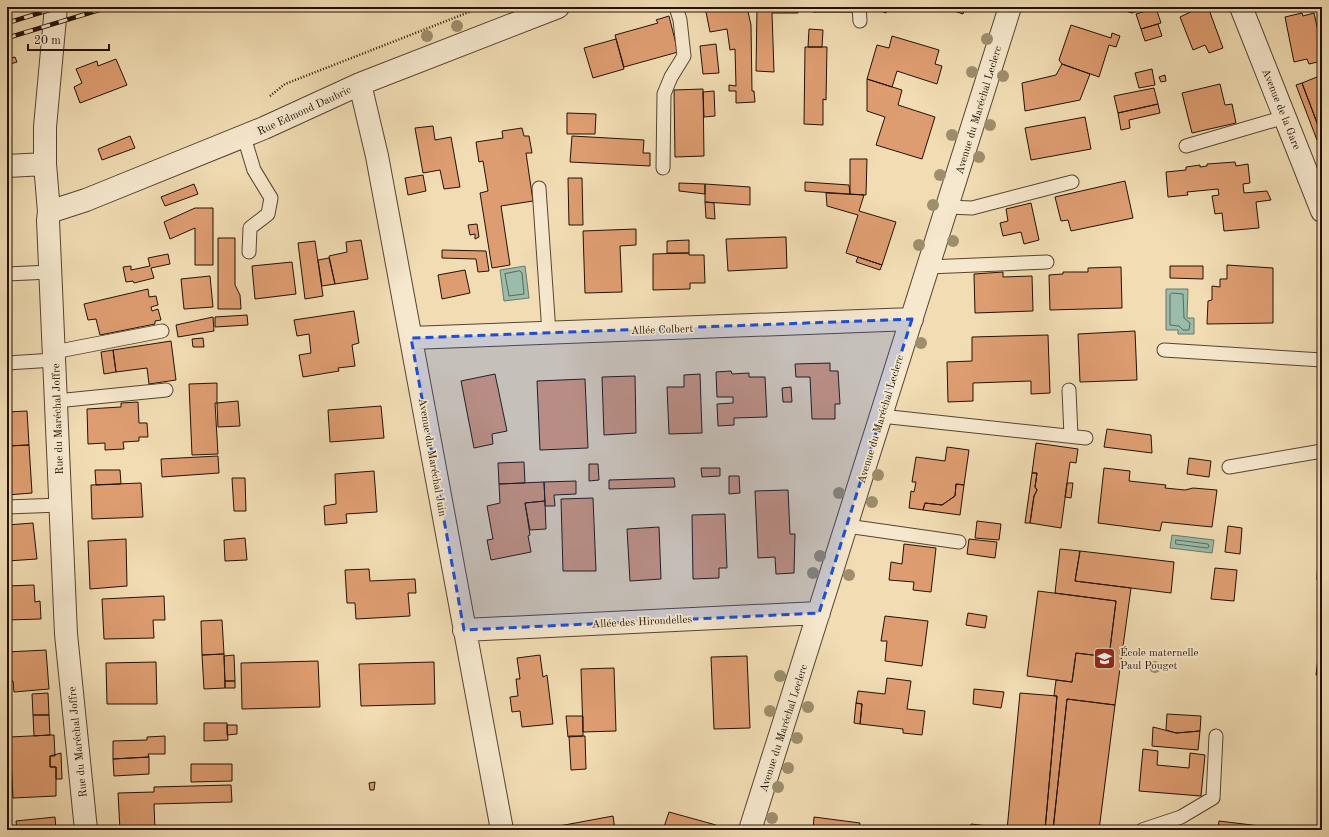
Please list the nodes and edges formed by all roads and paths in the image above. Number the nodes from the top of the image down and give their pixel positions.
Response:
1 (56, 7) edge
2 (558, 7) edge
3 (676, 7) edge
4 (859, 7) edge
5 (1010, 7) edge
6 (1241, 7) edge
7 (860, 21) dead end
8 (360, 84) junction
9 (1285, 117) junction
10 (244, 136) junction
11 (1186, 146) dead end
12 (45, 164) junction
13 (7, 166) edge
14 (663, 168) dead end
15 (1072, 182) dead end
16 (539, 188) dead end
17 (947, 207) junction
18 (1322, 211) edge
19 (49, 212) junction
20 (249, 252) dead end
21 (1047, 262) dead end
22 (928, 267) junction
23 (50, 272) junction
24 (7, 274) edge
25 (912, 319) junction
26 (162, 332) dead end
27 (549, 333) junction
28 (412, 338) junction
29 (1164, 350) dead end
30 (54, 356) junction
31 (1322, 360) edge
32 (7, 363) edge
33 (166, 390) dead end
34 (1069, 390) dead end
35 (56, 401) junction
36 (881, 416) junction
37 (1071, 436) junction
38 (1086, 438) dead end
39 (1322, 451) edge
40 (1229, 467) dead end
41 (60, 505) junction
42 (7, 507) edge
43 (846, 526) junction
44 (959, 542) dead end
45 (819, 613) junction
46 (464, 630) junction
47 (1216, 736) dead end
48 (86, 830) edge
49 (502, 830) edge
50 (750, 830) edge
51 (1142, 830) edge

1 - 12 street, Rue du Maréchal Joffre
2 - 8 street, Rue Edmond Daubric
3 - 14 lane
4 - 7 lane
5 - 17 street, Avenue du Maréchal Leclerc
6 - 9 street, Avenue de la Gare
8 - 10 street, Rue Edmond Daubric
8 - 28 street, Avenue du Maréchal Juin
9 - 11 lane
9 - 18 street, Avenue de la Gare
10 - 19 street, Rue Edmond Daubric
10 - 20 lane
12 - 13 street
12 - 19 street, Rue du Maréchal Joffre
15 - 17 lane
16 - 27 lane
17 - 22 street, Avenue du Maréchal Leclerc
19 - 23 street, Rue du Maréchal Joffre
21 - 22 lane
22 - 25 street, Avenue du Maréchal Leclerc
23 - 24 lane
23 - 30 street, Rue du Maréchal Joffre
25 - 27 street, Allée Colbert
25 - 36 street, Avenue du Maréchal Leclerc
26 - 30 lane
27 - 28 street, Allée Colbert
28 - 46 street, Avenue du Maréchal Juin
29 - 31 lane
30 - 32 lane
30 - 35 street, Rue du Maréchal Joffre
33 - 35 lane
34 - 37 lane
35 - 41 street, Rue du Maréchal Joffre
36 - 37 lane
36 - 43 street, Avenue du Maréchal Leclerc
37 - 38 lane
39 - 40 lane
41 - 42 lane
41 - 48 street, Rue du Maréchal Joffre
43 - 44 lane
43 - 45 street, Avenue du Maréchal Leclerc
45 - 46 street, Allée des Hirondelles
45 - 50 street, Avenue du Maréchal Leclerc
46 - 49 street, Avenue du Maréchal Juin
47 - 51 lane

